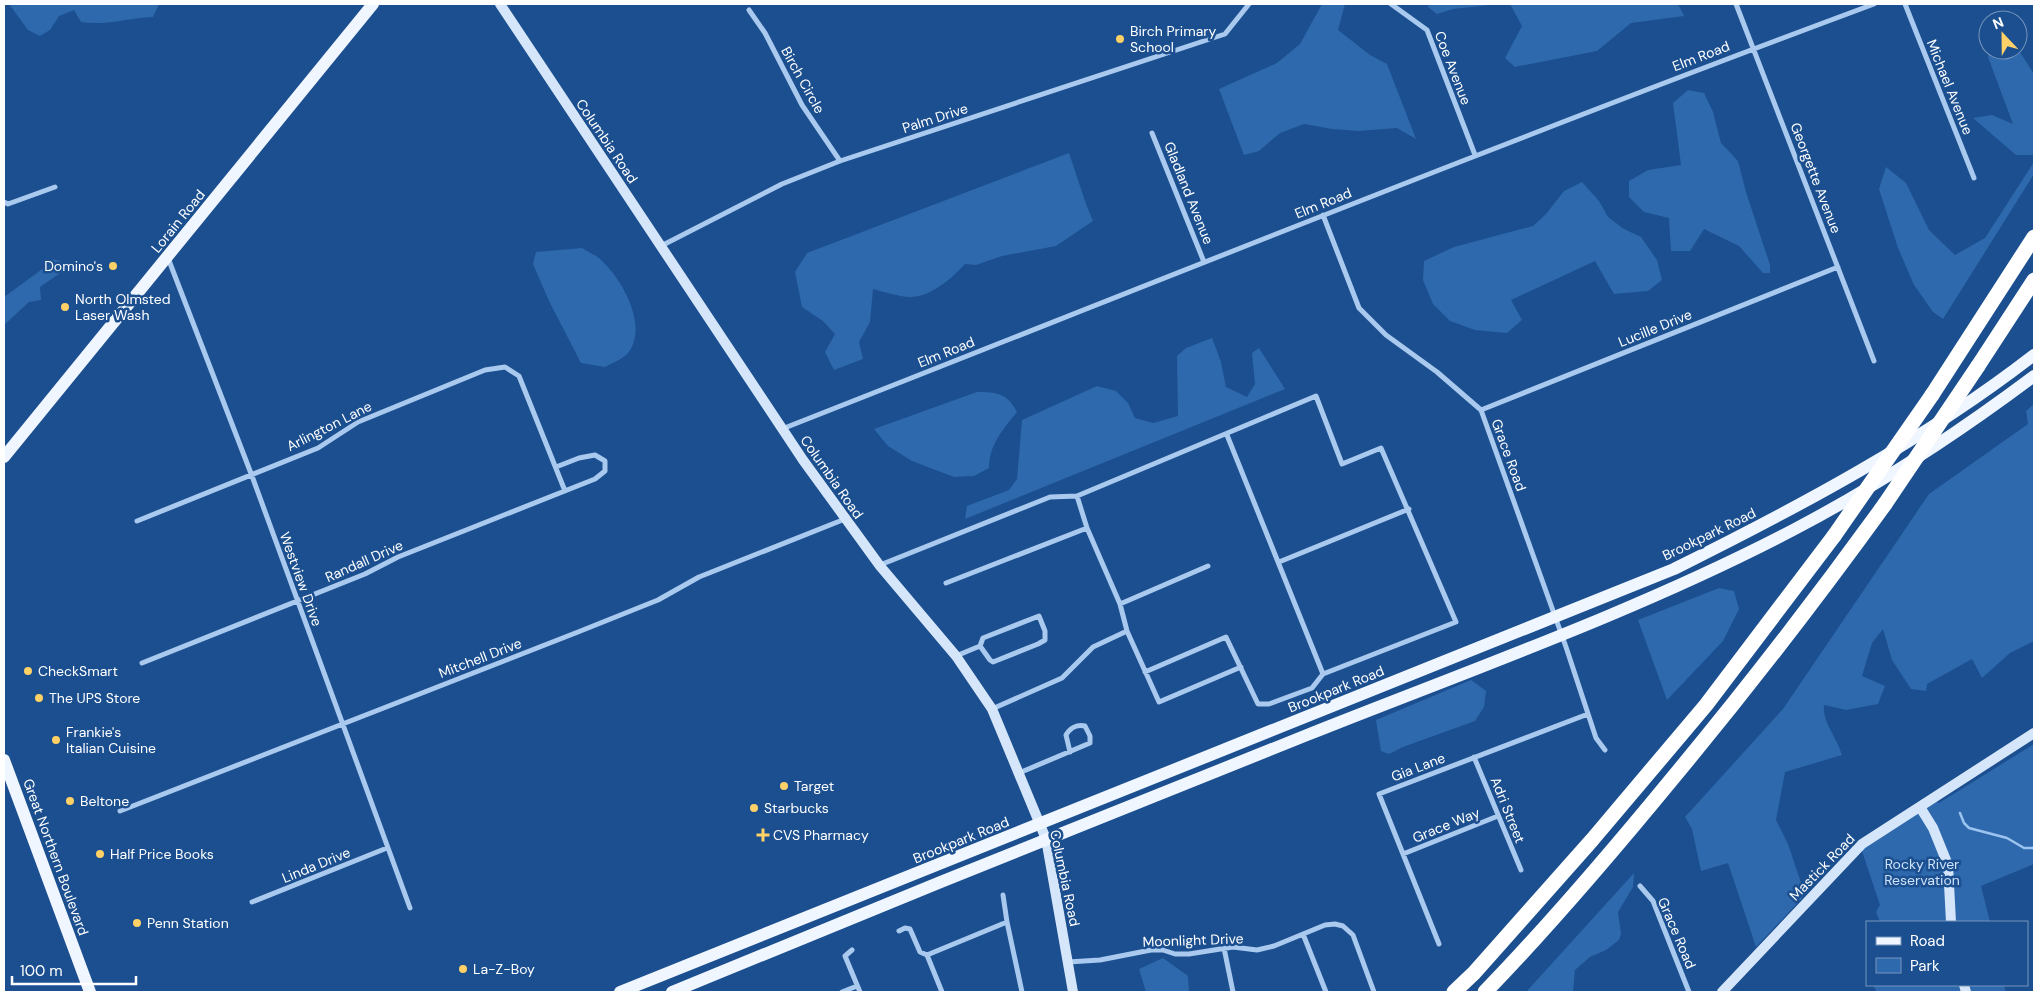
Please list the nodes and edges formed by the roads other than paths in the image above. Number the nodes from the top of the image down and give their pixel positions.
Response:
1 (374, 4) edge
2 (500, 4) edge
3 (1249, 4) edge
4 (1391, 4) edge
5 (1736, 4) edge
6 (1874, 4) edge
7 (1905, 4) edge
8 (749, 10) dead end
9 (1754, 48) junction
10 (1152, 133) dead end
11 (1475, 155) junction
12 (840, 161) junction
13 (1974, 178) dead end
14 (55, 186) dead end
15 (4, 202) edge
16 (1323, 215) junction
17 (2034, 237) edge
18 (661, 246) junction
19 (168, 258) junction
20 (1204, 262) junction
21 (1838, 267) junction
22 (2034, 280) edge
23 (2034, 355) edge
24 (1874, 361) dead end
25 (2034, 376) edge
26 (1480, 410) junction
27 (782, 429) junction
28 (1227, 435) junction
29 (4, 457) edge
30 (556, 467) junction
31 (252, 476) junction
32 (565, 492) junction
33 (1077, 496) junction
34 (1409, 509) junction
35 (845, 519) junction
36 (138, 521) dead end
37 (1087, 528) junction
38 (1278, 562) junction
39 (880, 566) junction
40 (1208, 566) dead end
41 (946, 582) dead end
42 (297, 602) junction
43 (1120, 604) junction
44 (1555, 617) junction
45 (1127, 631) junction
46 (1562, 634) junction
47 (980, 646) junction
48 (956, 656) junction
49 (142, 663) dead end
50 (1241, 667) junction
51 (1145, 672) junction
52 (1323, 674) junction
53 (992, 709) junction
54 (1588, 714) junction
55 (342, 724) junction
56 (2034, 733) edge
57 (1605, 750) dead end
58 (1070, 752) junction
59 (1474, 757) junction
60 (4, 760) edge
61 (1020, 773) junction
62 (1920, 807) junction
63 (120, 811) dead end
64 (1498, 816) junction
65 (1039, 824) junction
66 (1046, 839) junction
67 (388, 848) junction
68 (1403, 854) junction
69 (1521, 870) dead end
70 (1640, 886) dead end
71 (1003, 895) dead end
72 (252, 902) dead end
73 (410, 908) dead end
74 (1951, 921) edge
75 (1007, 922) junction
76 (899, 932) dead end
77 (1303, 934) junction
78 (1439, 944) dead end
79 (1224, 948) junction
80 (852, 950) dead end
81 (927, 955) junction
82 (1068, 962) junction
83 (857, 986) junction
84 (90, 992) edge
85 (620, 992) edge
86 (672, 992) edge
87 (842, 992) edge
88 (860, 992) edge
89 (942, 992) edge
90 (1022, 992) edge
91 (1073, 992) edge
92 (1233, 992) edge
93 (1326, 992) edge
94 (1374, 992) edge
95 (1454, 992) edge
96 (1485, 992) edge
97 (1689, 992) edge
98 (1722, 992) edge

1 - 19 main road, Lorain Road
2 - 18 street, Columbia Road
3 - 12 street, Palm Drive
4 - 11 street, Coe Avenue
5 - 9 street, Georgette Avenue
6 - 9 street, Elm Road
7 - 13 street, Michael Avenue
8 - 12 street, Birch Circle
9 - 11 street, Elm Road
9 - 21 street, Georgette Avenue
10 - 20 street, Gladland Avenue
11 - 16 street, Elm Road
12 - 18 street, Palm Drive
14 - 15 street
16 - 20 street, Elm Road
16 - 26 street, Grace Road
17 - 95 highway, bridge
18 - 27 street, Columbia Road
19 - 29 main road, Lorain Road
19 - 31 street, Westview Drive
20 - 27 street, Elm Road
21 - 24 street, Georgette Avenue
21 - 26 street, Lucille Drive
22 - 96 highway, bridge
23 - 44 main road, Brookpark Road
25 - 46 main road
26 - 44 street, Grace Road
27 - 35 street, Columbia Road
28 - 33 street
28 - 34 street
28 - 38 street
30 - 31 street, Arlington Lane
30 - 32 street
30 - 32 street, Randall Drive
31 - 36 street, Arlington Lane
31 - 42 street, Westview Drive
32 - 42 street, Randall Drive
33 - 37 street
33 - 39 street
34 - 38 street
34 - 52 street
35 - 39 street, Columbia Road
35 - 55 street, Mitchell Drive
37 - 41 street
37 - 43 street
38 - 52 street
39 - 48 street, Columbia Road
40 - 43 street
42 - 49 street, Randall Drive
42 - 55 street, Westview Drive
43 - 45 street
44 - 46 street, Grace Road
44 - 65 main road, Brookpark Road
45 - 51 street
45 - 53 street
46 - 54 street, Grace Road
46 - 66 main road
47 - 47 street
47 - 48 street
48 - 53 street, Columbia Road
50 - 51 street
50 - 51 street
50 - 52 street
53 - 61 street, Columbia Road
54 - 57 street, Grace Road
54 - 59 street, Gia Lane
55 - 63 street, Mitchell Drive
55 - 67 street, Westview Drive
56 - 62 street, Mastick Road
58 - 58 street
58 - 61 street
59 - 64 street, Adri Street
59 - 68 street, Gia Lane
60 - 84 main road, Great Northern Boulevard
61 - 65 street, Columbia Road
62 - 74 street
62 - 98 street, Mastick Road
64 - 68 street, Grace Way
64 - 69 street, Adri Street
65 - 66 street, Columbia Road
65 - 85 main road, Brookpark Road
66 - 82 street, Columbia Road
66 - 86 main road
67 - 72 street, Linda Drive
67 - 73 street, Westview Drive
68 - 78 street, Gia Lane
70 - 97 street, Grace Road
71 - 75 street
75 - 81 street
75 - 90 street
76 - 81 street
77 - 79 street, Moonlight Drive
77 - 93 street
77 - 94 street, Moonlight Drive
79 - 82 street, Moonlight Drive
79 - 92 street
80 - 83 street
81 - 89 street
82 - 91 street, Columbia Road
83 - 87 street
83 - 88 street

